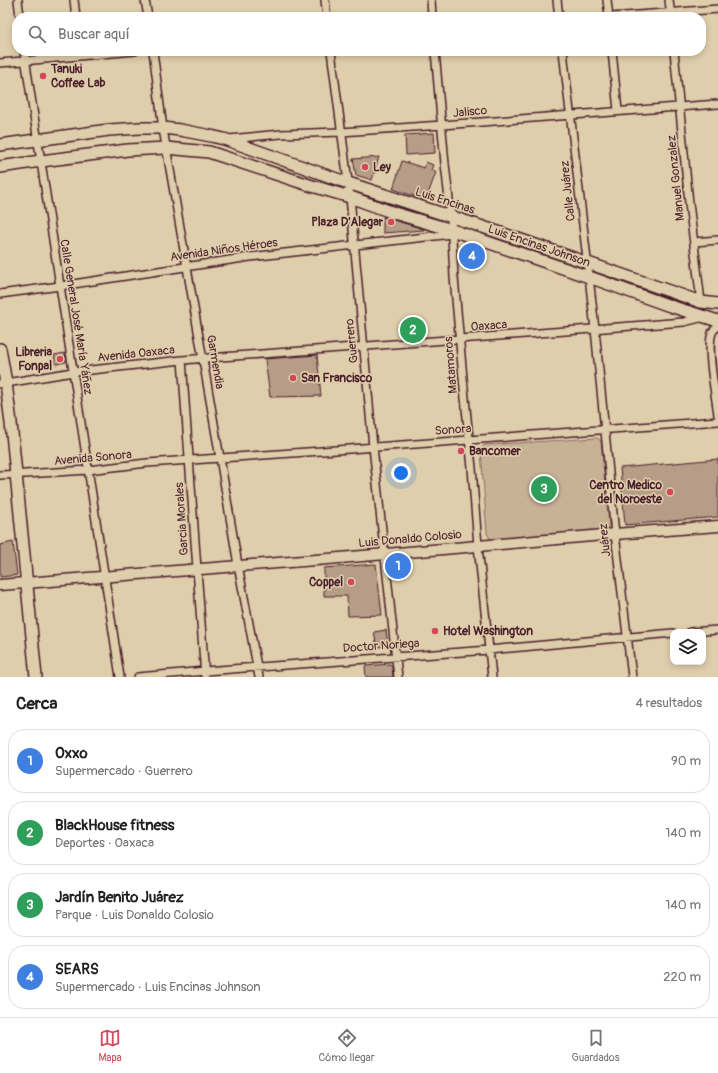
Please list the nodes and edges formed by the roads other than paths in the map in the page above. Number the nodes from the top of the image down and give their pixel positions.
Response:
1 (18, 0) edge
2 (74, 0) edge
3 (145, 0) edge
4 (325, 0) edge
5 (431, 0) edge
6 (557, 0) edge
7 (607, 0) edge
8 (669, 0) edge
9 (718, 9) edge
10 (19, 12) edge
11 (75, 12) edge
12 (147, 12) edge
13 (326, 12) edge
14 (432, 12) edge
15 (558, 12) edge
16 (609, 12) edge
17 (671, 12) edge
18 (694, 12) edge
19 (24, 56) edge
20 (66, 56) edge
21 (154, 56) edge
22 (332, 56) edge
23 (435, 56) edge
24 (564, 56) edge
25 (612, 56) edge
26 (675, 56) edge
27 (25, 61) junction
28 (0, 63) edge
29 (718, 104) edge
30 (680, 107) junction
31 (618, 111) junction
32 (571, 115) junction
33 (442, 125) junction
34 (163, 128) junction
35 (341, 132) junction
36 (224, 139) junction
37 (38, 140) junction
38 (0, 145) edge
39 (166, 148) junction
40 (41, 161) junction
41 (0, 167) edge
42 (348, 183) junction
43 (350, 197) junction
44 (451, 217) junction
45 (452, 232) junction
46 (718, 240) edge
47 (694, 242) junction
48 (354, 245) junction
49 (587, 262) junction
50 (187, 266) junction
51 (589, 277) junction
52 (60, 286) junction
53 (0, 294) edge
54 (701, 302) junction
55 (718, 304) edge
56 (704, 317) junction
57 (718, 321) edge
58 (718, 326) edge
59 (595, 329) junction
60 (460, 339) junction
61 (364, 347) junction
62 (0, 349) edge
63 (203, 358) junction
64 (182, 360) junction
65 (73, 372) junction
66 (3, 383) edge
67 (718, 415) edge
68 (718, 421) edge
69 (605, 429) junction
70 (470, 440) junction
71 (373, 447) junction
72 (220, 458) junction
73 (189, 460) junction
74 (88, 470) junction
75 (16, 474) junction
76 (0, 475) edge
77 (718, 526) edge
78 (615, 534) junction
79 (478, 546) junction
80 (386, 554) junction
81 (238, 566) junction
82 (197, 569) junction
83 (105, 577) junction
84 (27, 582) junction
85 (0, 585) edge
86 (718, 630) edge
87 (706, 631) edge
88 (670, 634) edge
89 (627, 638) junction
90 (489, 650) junction
91 (396, 656) junction
92 (258, 667) junction
93 (205, 674) edge
94 (36, 677) edge
95 (120, 677) edge
96 (138, 677) edge
97 (259, 677) edge
98 (398, 677) edge
99 (492, 677) edge
100 (632, 677) edge

1 - 10 street
2 - 11 street
3 - 12 street
4 - 13 street
5 - 14 street
6 - 15 street
7 - 16 street
8 - 17 street
9 - 18 street
19 - 27 street, Calle General José María Yáñez
20 - 27 street
21 - 34 street, Garmendia
22 - 35 street, Guerrero
23 - 33 street, Matamoros
24 - 32 street, Calle Juárez
25 - 31 street
26 - 30 street, Manuel Gonzalez
27 - 28 street
27 - 37 street, Calle General José María Yáñez
29 - 30 street, Jalisco
30 - 31 street, Jalisco
30 - 47 street, Manuel Gonzalez
31 - 32 street, Jalisco
32 - 33 street, Jalisco
32 - 49 street, Calle Juárez
33 - 35 street, Jalisco
33 - 44 street, Matamoros
34 - 36 main road, Luis Encinas
34 - 37 main road, Luis Encinas
34 - 39 street, Garmendia
35 - 36 street, Jalisco
35 - 42 street, Guerrero
36 - 42 main road, Luis Encinas
37 - 38 main road, Luis Encinas
37 - 40 street, Calle General José María Yáñez
39 - 40 main road, Luis Encinas Johnson
39 - 43 main road, Luis Encinas Johnson
39 - 50 street, Garmendia
40 - 41 main road, Luis Encinas Johnson
40 - 52 street, Calle General José María Yáñez
42 - 43 street, Guerrero
42 - 44 main road, Luis Encinas
43 - 45 main road, Luis Encinas Johnson
43 - 48 street, Guerrero
44 - 45 street, Matamoros
44 - 49 main road, Luis Encinas
45 - 48 street, Avenida Niños Héroes
45 - 51 main road, Luis Encinas Johnson
45 - 60 street, Matamoros
46 - 47 street
47 - 54 street, Manuel Gonzalez
48 - 50 street, Avenida Niños Héroes
48 - 61 street, Guerrero
49 - 51 street, Calle Juárez
49 - 54 main road, Luis Encinas
50 - 52 street, Avenida Niños Héroes
50 - 63 street, Garmendia
51 - 56 main road, Luis Encinas Johnson
51 - 59 street, Calle Juárez
52 - 53 street, Avenida Niños Héroes
52 - 65 street, Calle General José María Yáñez
54 - 55 main road, Luis Encinas
56 - 57 main road, Luis Encinas Johnson
56 - 59 street, Oaxaca
58 - 67 street
59 - 60 street, Oaxaca
59 - 69 street, Juárez
60 - 61 street, Oaxaca
60 - 70 street, Matamoros
61 - 63 street, Oaxaca
61 - 71 street, Guerrero
62 - 66 main road
63 - 64 street, Avenida Oaxaca
63 - 72 street, Garmendia
64 - 65 street, Avenida Oaxaca
64 - 73 street, Garcia Morales
65 - 66 street, Avenida Oaxaca
65 - 74 street, Calle General José María Yáñez
66 - 75 main road
68 - 69 street, Sonora
69 - 70 street, Sonora
69 - 78 street, Juárez
70 - 71 street, Sonora
70 - 79 street, Matamoros
71 - 72 street, Sonora
71 - 80 street, Guerrero
72 - 73 street, Sonora
72 - 81 street, Garmendia
73 - 74 street, Avenida Sonora
73 - 82 street, Garcia Morales
74 - 75 street, Avenida Sonora
74 - 83 street, Calle General José María Yáñez
75 - 76 street, Avenida Sonora
75 - 84 main road
77 - 78 main road, Luis Donaldo Colosio
78 - 79 main road, Luis Donaldo Colosio
78 - 89 street, Juárez
79 - 80 main road, Luis Donaldo Colosio
79 - 90 street, Matamoros
80 - 81 main road, Luis Donaldo Colosio
80 - 91 street, Guerrero
81 - 82 main road, Luis Donaldo Colosio
81 - 92 street, Garmendia
82 - 83 main road, Luis Donaldo Colosio
82 - 93 street, Garcia Morales
83 - 84 main road, Luis Donaldo Colosio
83 - 95 street, Calle General José María Yáñez
84 - 85 main road, Luis Donaldo Colosio
84 - 94 main road
86 - 87 street
88 - 89 street, Doctor Noriega
89 - 90 street, Doctor Noriega
89 - 100 street, Juárez
90 - 91 street, Doctor Noriega
90 - 99 street, Matamoros
91 - 92 street, Doctor Noriega
91 - 98 street, Guerrero
92 - 93 street, Doctor Noriega
92 - 97 street, Garmendia
93 - 96 street, Doctor Noriega

